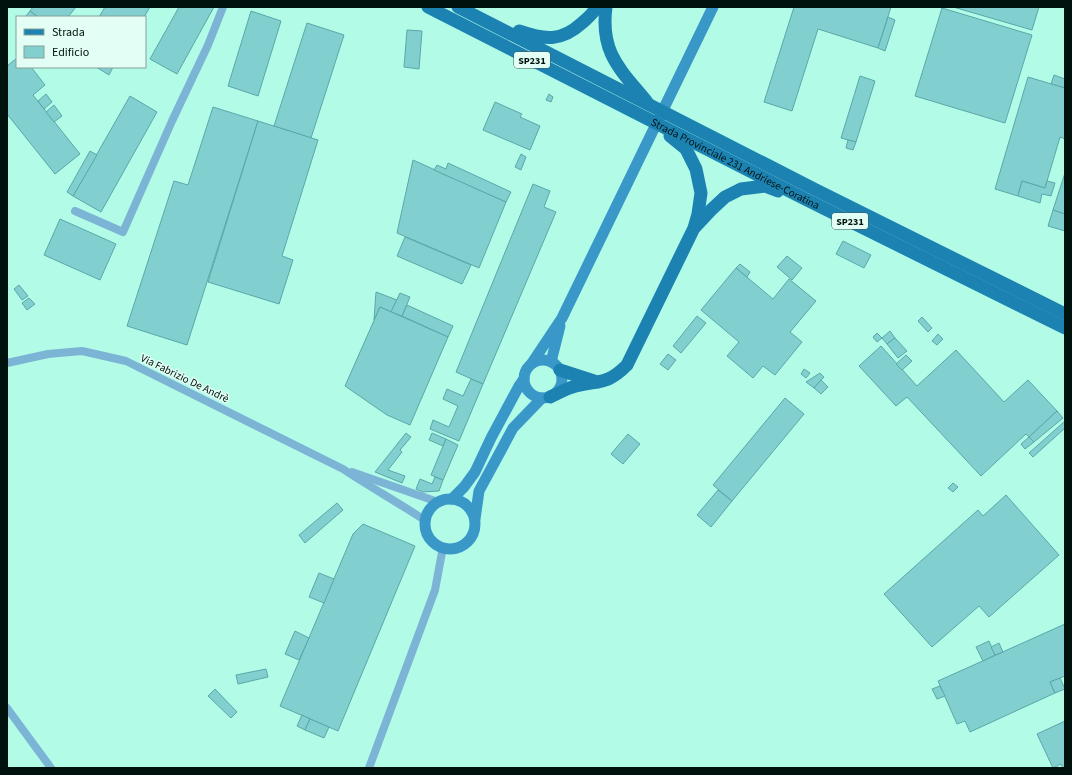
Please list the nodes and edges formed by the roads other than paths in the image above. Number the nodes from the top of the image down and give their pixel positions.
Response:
1 (224, 7) edge
2 (428, 7) edge
3 (458, 7) edge
4 (597, 7) edge
5 (606, 7) edge
6 (714, 7) edge
7 (474, 15) junction
8 (651, 106) junction
9 (636, 113) junction
10 (807, 200) junction
11 (76, 211) dead end
12 (694, 228) junction
13 (1065, 314) edge
14 (562, 318) junction
15 (1065, 328) edge
16 (7, 363) edge
17 (532, 363) junction
18 (555, 366) junction
19 (524, 379) junction
20 (596, 382) junction
21 (546, 397) junction
22 (343, 469) junction
23 (452, 499) junction
24 (438, 502) junction
25 (475, 519) junction
26 (426, 521) junction
27 (443, 548) junction
28 (7, 708) edge
29 (51, 768) edge
30 (369, 768) edge

1 - 11 street
2 - 9 main road, Strada Provinciale 231 Andriese-Coratina / SP231
3 - 7 main road, Strada Provinciale 231 Andriese-Coratina / SP231
4 - 7 main road
5 - 8 main road
6 - 14 main road
7 - 8 main road, Strada Provinciale 231 Andriese-Coratina / SP231
8 - 13 main road, Strada Provinciale 231 Andriese-Coratina / SP231
9 - 10 main road, Strada Provinciale 231 Andriese-Coratina / SP231
9 - 12 main road
10 - 12 main road
10 - 15 main road, Strada Provinciale 231 Andriese-Coratina / SP231
12 - 20 main road
14 - 17 main road
14 - 18 main road
16 - 22 street, Via Fabrizio De Andrè
17 - 18 main road
17 - 19 main road
18 - 20 main road
18 - 21 main road
19 - 21 main road
19 - 23 main road
20 - 21 main road
21 - 25 main road
22 - 24 street
22 - 26 street
23 - 24 main road
23 - 25 main road
24 - 26 main road
25 - 27 main road
26 - 27 main road
27 - 30 street
28 - 29 street

